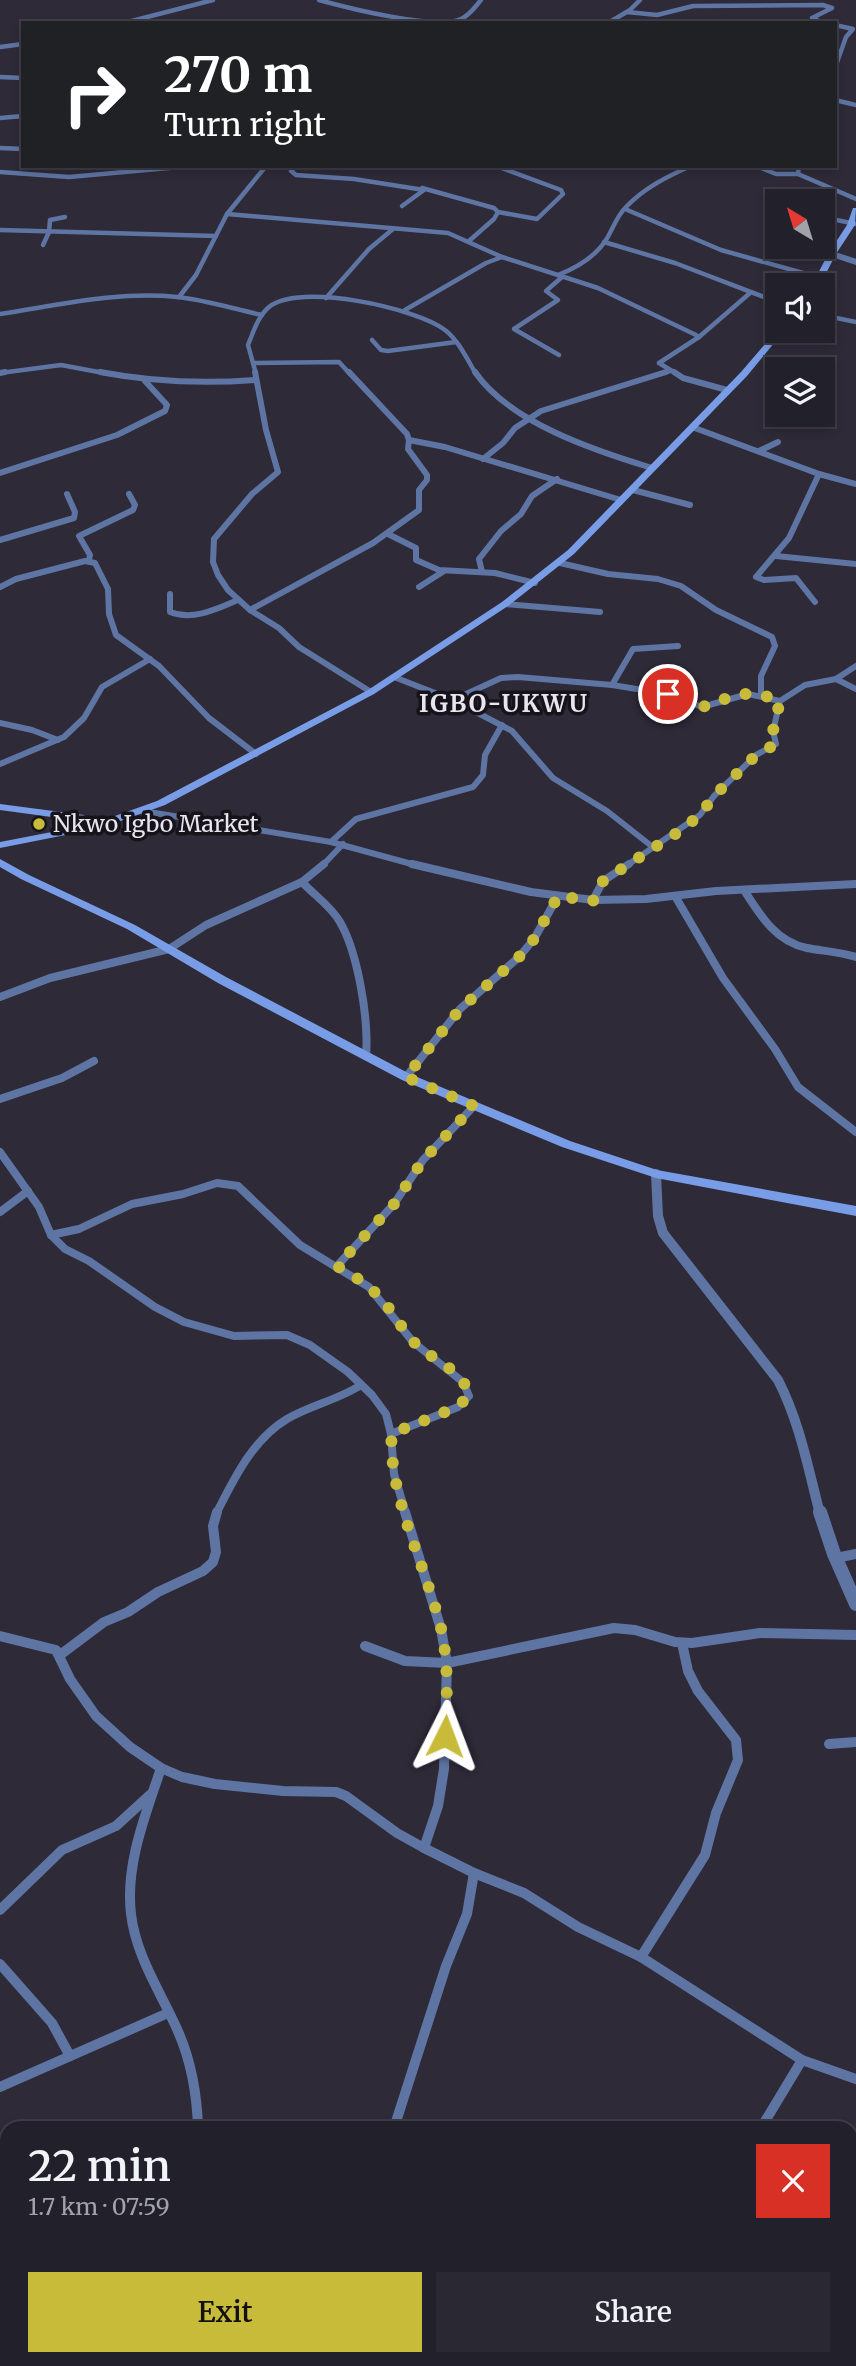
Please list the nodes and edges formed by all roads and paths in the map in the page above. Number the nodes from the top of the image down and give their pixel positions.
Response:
1 (213, 0) edge
2 (319, 0) edge
3 (481, 0) edge
4 (640, 0) edge
5 (627, 12) junction
6 (132, 21) edge
7 (611, 21) edge
8 (819, 21) edge
9 (854, 27) edge
10 (21, 44) edge
11 (0, 47) edge
12 (837, 64) edge
13 (0, 77) edge
14 (21, 78) edge
15 (837, 100) edge
16 (856, 105) edge
17 (21, 116) edge
18 (0, 118) edge
19 (0, 148) edge
20 (21, 149) edge
21 (169, 168) edge
22 (264, 168) edge
23 (293, 168) edge
24 (500, 168) edge
25 (687, 168) edge
26 (760, 168) edge
27 (799, 168) edge
28 (0, 172) edge
29 (798, 174) junction
30 (422, 188) junction
31 (856, 199) edge
32 (402, 206) dead end
33 (625, 209) junction
34 (856, 210) edge
35 (498, 212) junction
36 (227, 214) junction
37 (65, 217) dead end
38 (835, 220) edge
39 (854, 224) edge
40 (401, 227) junction
41 (0, 230) edge
42 (49, 232) junction
43 (216, 236) junction
44 (469, 241) junction
45 (604, 242) junction
46 (43, 244) dead end
47 (835, 250) edge
48 (835, 255) edge
49 (502, 257) junction
50 (856, 262) edge
51 (801, 273) edge
52 (560, 276) junction
53 (750, 293) junction
54 (178, 297) junction
55 (326, 298) junction
56 (765, 298) edge
57 (405, 310) junction
58 (0, 314) edge
59 (262, 315) junction
60 (835, 318) edge
61 (856, 322) edge
62 (699, 337) junction
63 (372, 340) dead end
64 (456, 342) junction
65 (769, 343) edge
66 (559, 355) dead end
67 (255, 363) junction
68 (670, 371) junction
69 (0, 373) edge
70 (255, 380) junction
71 (145, 381) junction
72 (727, 390) junction
73 (530, 417) junction
74 (692, 426) junction
75 (409, 440) junction
76 (778, 442) dead end
77 (759, 451) junction
78 (483, 459) junction
79 (652, 468) junction
80 (0, 473) edge
81 (819, 474) junction
82 (556, 479) junction
83 (856, 484) edge
84 (633, 490) junction
85 (67, 494) dead end
86 (129, 494) dead end
87 (621, 500) junction
88 (690, 505) dead end
89 (388, 534) junction
90 (0, 540) edge
91 (776, 556) junction
92 (89, 560) junction
93 (560, 563) junction
94 (856, 564) edge
95 (444, 571) junction
96 (482, 572) junction
97 (535, 583) junction
98 (0, 587) edge
99 (419, 587) dead end
100 (170, 594) dead end
101 (238, 600) junction
102 (815, 602) dead end
103 (505, 604) junction
104 (250, 610) junction
105 (600, 612) dead end
106 (678, 646) dead end
107 (150, 659) junction
108 (856, 666) edge
109 (394, 677) junction
110 (836, 679) junction
111 (612, 685) junction
112 (856, 689) edge
113 (371, 692) junction
114 (761, 694) junction
115 (453, 700) junction
116 (780, 701) junction
117 (0, 723) edge
118 (502, 725) junction
119 (58, 740) junction
120 (256, 754) junction
121 (0, 764) edge
122 (0, 807) edge
123 (143, 811) junction
124 (77, 817) junction
125 (97, 826) junction
126 (84, 830) junction
127 (331, 842) junction
128 (0, 845) edge
129 (343, 845) junction
130 (654, 848) junction
131 (0, 862) edge
132 (302, 881) junction
133 (856, 884) edge
134 (744, 890) junction
135 (558, 896) junction
136 (675, 896) junction
137 (593, 901) junction
138 (169, 949) junction
139 (856, 957) edge
140 (0, 997) edge
141 (366, 1056) junction
142 (94, 1061) dead end
143 (406, 1077) junction
144 (0, 1099) edge
145 (474, 1106) junction
146 (856, 1132) edge
147 (0, 1152) edge
148 (656, 1174) junction
149 (28, 1191) junction
150 (856, 1211) edge
151 (0, 1212) edge
152 (51, 1235) junction
153 (337, 1266) junction
154 (361, 1385) junction
155 (391, 1434) junction
156 (856, 1554) edge
157 (836, 1558) junction
158 (856, 1604) edge
159 (856, 1635) edge
160 (0, 1636) edge
161 (682, 1643) junction
162 (365, 1646) dead end
163 (60, 1655) junction
164 (447, 1662) junction
165 (856, 1742) edge
166 (829, 1744) dead end
167 (161, 1768) junction
168 (153, 1792) junction
169 (424, 1848) junction
170 (474, 1873) junction
171 (0, 1910) edge
172 (641, 1957) junction
173 (0, 1964) edge
174 (168, 2013) junction
175 (70, 2056) junction
176 (802, 2060) junction
177 (856, 2079) edge
178 (0, 2087) edge
179 (197, 2121) edge
180 (396, 2121) edge
181 (765, 2121) edge

1 - 6 street
2 - 3 street
4 - 5 street
5 - 7 street
5 - 8 street
9 - 12 street
10 - 11 street
13 - 14 street
15 - 16 street
17 - 18 street
19 - 20 street
21 - 28 street
22 - 36 street
23 - 30 street
24 - 35 street
25 - 33 street
26 - 29 street
27 - 29 street
29 - 31 street
30 - 32 street
30 - 35 street
33 - 45 street
33 - 51 street
34 - 39 main road
35 - 44 street
36 - 40 street
36 - 43 street
37 - 42 street
38 - 39 street
39 - 47 main road
40 - 44 street
40 - 55 street
41 - 42 street
42 - 43 street
42 - 46 street
43 - 54 street
44 - 49 street
45 - 52 street
45 - 53 street
48 - 50 street
49 - 52 street
49 - 57 street
52 - 62 street
52 - 66 street
53 - 56 street
53 - 62 street
54 - 58 street
54 - 59 street
55 - 57 street
55 - 59 street
57 - 64 street
59 - 67 street
60 - 61 street
62 - 68 street
63 - 64 street
64 - 73 street
65 - 72 main road
67 - 70 street
67 - 75 street
68 - 72 street
68 - 73 street
69 - 71 street
70 - 71 street
70 - 101 street
71 - 80 street
72 - 74 main road
73 - 78 street
73 - 79 street
74 - 77 street
74 - 79 main road
75 - 78 street
75 - 89 street
76 - 77 street
77 - 81 street
78 - 82 street
79 - 84 main road
81 - 83 street
81 - 91 street
82 - 87 street
82 - 96 street
84 - 87 main road
84 - 88 street
85 - 90 street
86 - 92 street
87 - 93 main road
89 - 95 street
89 - 104 street
91 - 94 street
91 - 102 street
92 - 98 street
92 - 107 street
93 - 97 main road
93 - 114 street
95 - 96 street
95 - 99 street
96 - 97 street
97 - 103 main road
100 - 101 street
101 - 104 street
103 - 105 street
103 - 109 main road
104 - 113 street
106 - 111 street
107 - 119 street
107 - 120 street
108 - 110 street
109 - 113 main road
109 - 115 street
110 - 112 street
110 - 116 street
111 - 114 street
111 - 115 street
113 - 120 main road
114 - 116 street
115 - 118 street
116 - 130 street
117 - 119 street
118 - 127 street
118 - 130 street
119 - 121 street
120 - 123 main road
122 - 124 main road
123 - 125 main road
123 - 127 street
124 - 125 main road
124 - 126 main road
125 - 126 main road
126 - 128 main road
127 - 129 street
129 - 132 street
129 - 135 street
130 - 137 street
131 - 138 main road
132 - 138 street
132 - 141 street
133 - 134 street
134 - 136 street
134 - 139 street
135 - 137 street
135 - 143 street
136 - 137 street
136 - 146 street
138 - 140 street
138 - 141 main road
141 - 143 main road
142 - 144 street
143 - 145 main road
145 - 148 main road
145 - 153 street
147 - 149 street
148 - 150 main road
148 - 157 street
149 - 151 street
149 - 152 street
152 - 153 street
152 - 154 street
153 - 155 street
154 - 155 street
154 - 163 street
155 - 164 street
156 - 157 street
157 - 158 street
159 - 161 street
160 - 163 street
161 - 164 street
161 - 172 street
162 - 164 street
163 - 167 street
164 - 169 street
165 - 166 street
167 - 168 street
167 - 169 street
168 - 171 street
168 - 174 street
169 - 170 street
170 - 172 street
170 - 180 street
172 - 176 street
173 - 175 street
174 - 175 street
174 - 179 street
175 - 178 street
176 - 177 street
176 - 181 street

